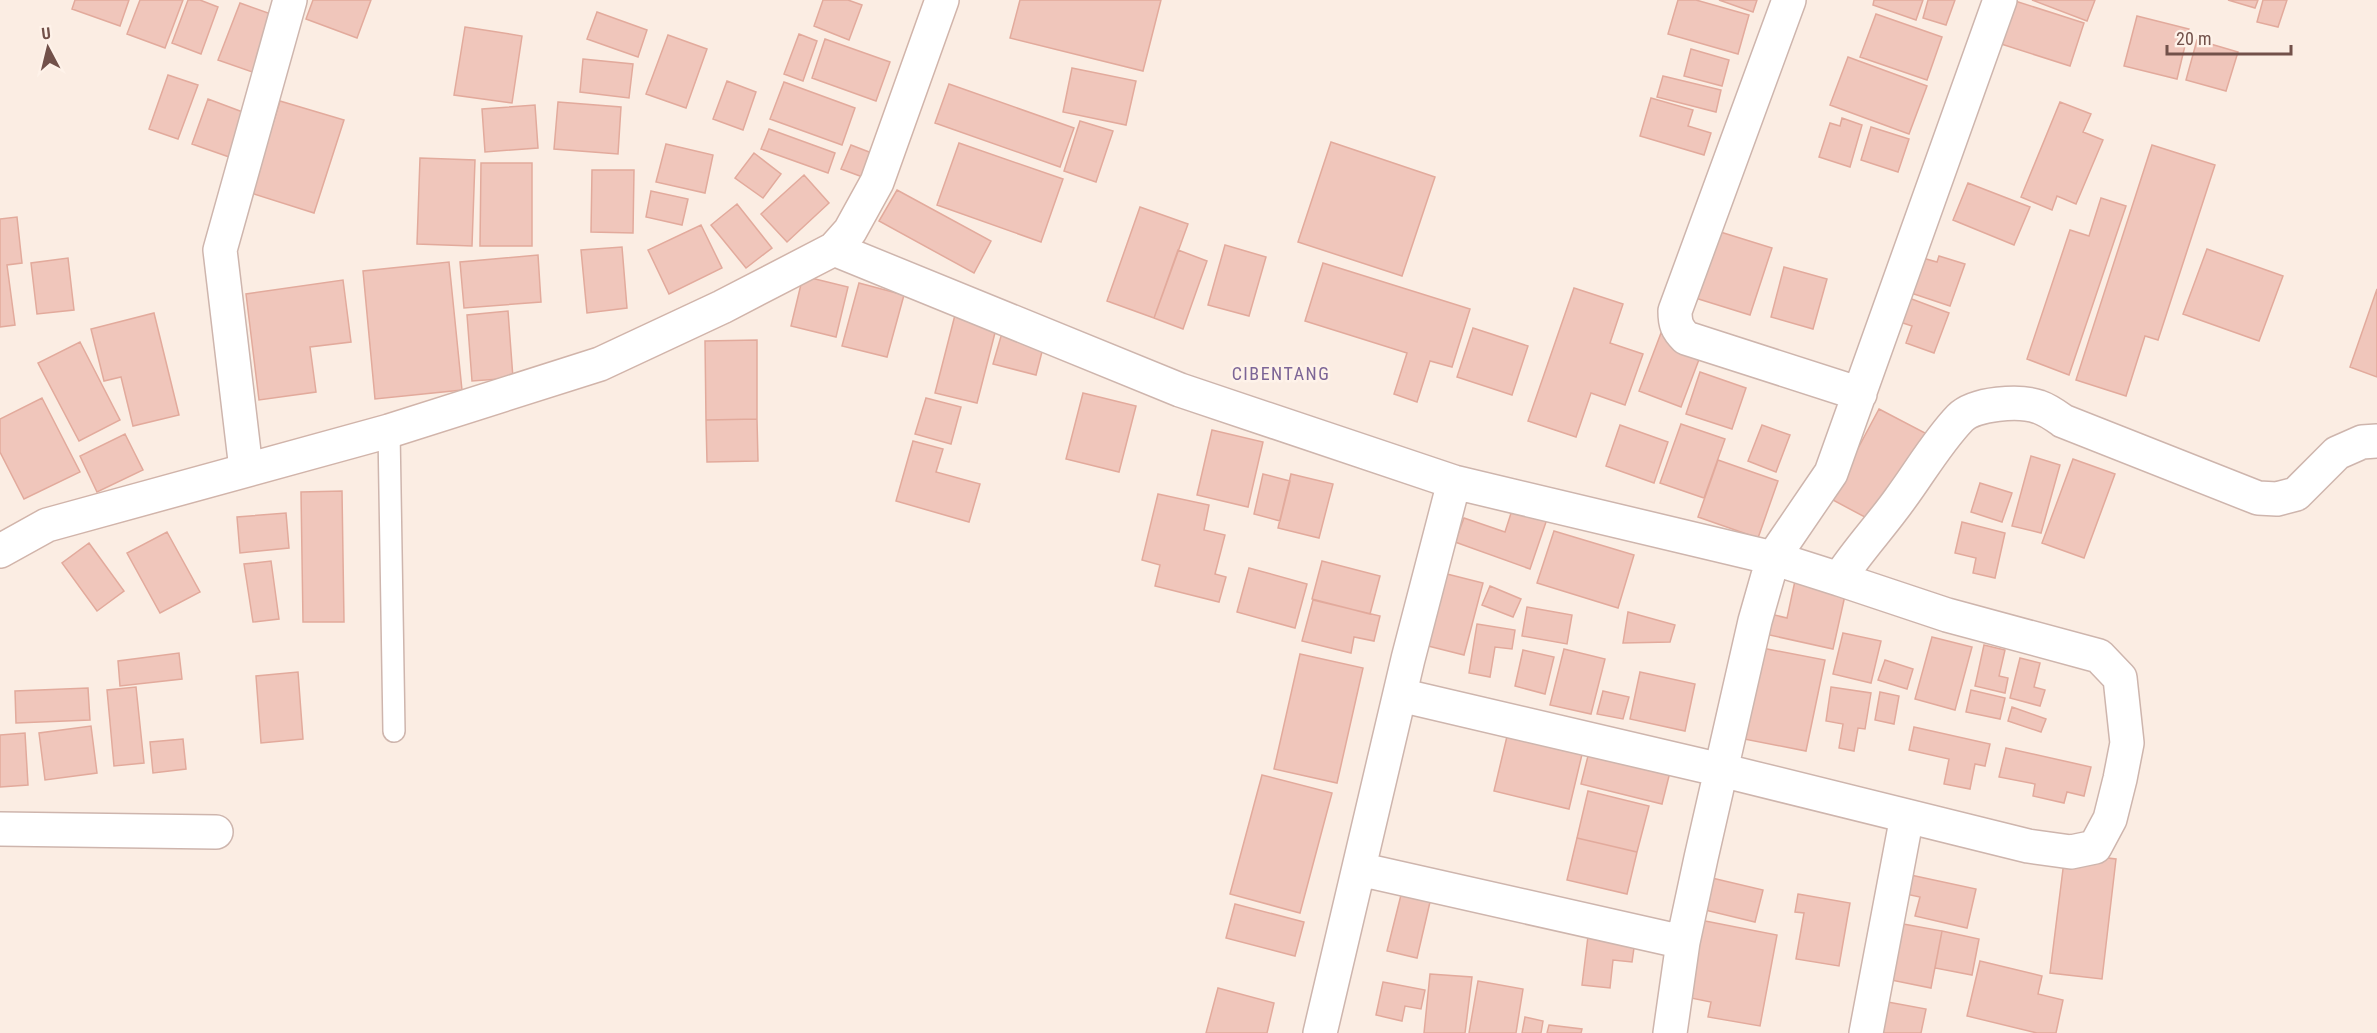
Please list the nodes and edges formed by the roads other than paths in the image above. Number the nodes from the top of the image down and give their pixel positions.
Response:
1 (290, 0) edge
2 (942, 0) edge
3 (1789, 0) edge
4 (2000, 0) edge
5 (834, 249) junction
6 (1860, 394) junction
7 (389, 431) junction
8 (2377, 441) edge
9 (246, 469) junction
10 (1454, 482) junction
11 (0, 551) edge
12 (1773, 558) junction
13 (1839, 579) junction
14 (1400, 695) junction
15 (394, 731) dead end
16 (1720, 770) junction
17 (1906, 816) junction
18 (0, 830) edge
19 (216, 832) dead end
20 (1359, 869) junction
21 (1683, 942) junction
22 (1320, 1033) edge
23 (1670, 1033) edge
24 (1866, 1033) edge

1 - 9 street
2 - 5 street
3 - 6 street
4 - 6 street
5 - 7 street
5 - 10 street
6 - 12 street
7 - 9 street
7 - 15 lane
8 - 13 street
9 - 11 street
10 - 12 street
10 - 14 street
12 - 13 street
12 - 16 street
13 - 17 street
14 - 16 street
14 - 20 street
16 - 17 street
16 - 21 street
17 - 24 street
18 - 19 street
20 - 21 street
20 - 22 street
21 - 23 street

